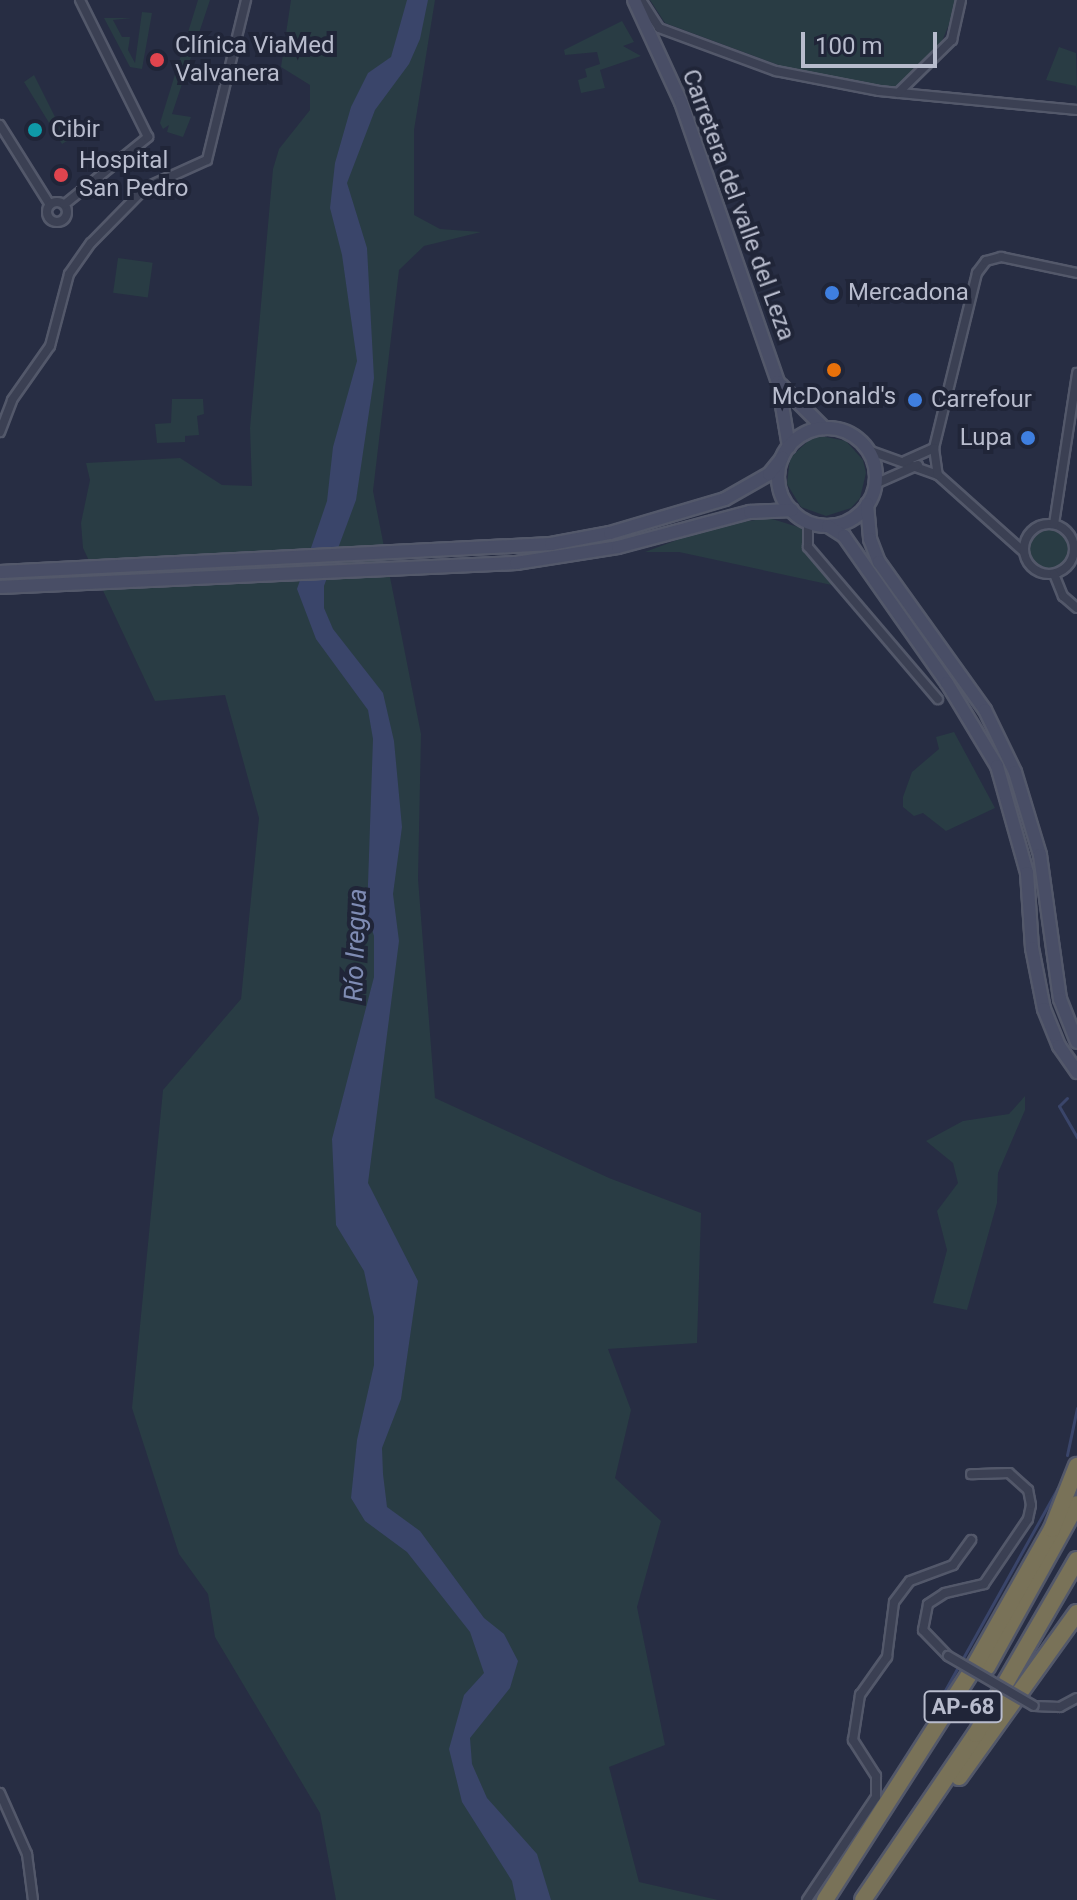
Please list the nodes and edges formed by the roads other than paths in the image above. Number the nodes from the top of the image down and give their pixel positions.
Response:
1 (80, 0) edge
2 (246, 0) edge
3 (634, 0) edge
4 (641, 0) edge
5 (961, 0) edge
6 (898, 93) junction
7 (1077, 110) edge
8 (0, 125) edge
9 (65, 204) junction
10 (50, 205) junction
11 (1077, 273) edge
12 (1077, 373) edge
13 (778, 382) junction
14 (824, 428) junction
15 (0, 432) edge
16 (934, 448) junction
17 (868, 450) junction
18 (785, 452) junction
19 (905, 461) junction
20 (918, 465) junction
21 (938, 475) junction
22 (875, 484) junction
23 (867, 504) junction
24 (792, 510) junction
25 (808, 521) junction
26 (1054, 524) junction
27 (828, 526) junction
28 (1030, 533) junction
29 (1012, 538) junction
30 (1024, 552) junction
31 (1076, 554) edge
32 (0, 572) edge
33 (1054, 574) junction
34 (0, 587) edge
35 (1077, 608) edge
36 (938, 699) dead end
37 (1077, 1042) edge
38 (1077, 1072) edge
39 (1077, 1466) edge
40 (971, 1474) dead end
41 (1077, 1504) edge
42 (971, 1540) dead end
43 (1077, 1560) edge
44 (1077, 1613) edge
45 (1077, 1698) edge
46 (0, 1793) edge
47 (33, 1900) edge
48 (807, 1900) edge
49 (825, 1900) edge
50 (831, 1900) edge
51 (865, 1900) edge

1 - 9 street
2 - 15 street
3 - 13 main road, Carretera del valle del Leza
4 - 6 street
5 - 6 street
6 - 7 street
8 - 10 street
9 - 10 street
9 - 10 street
11 - 16 street
12 - 26 street
13 - 14 main road, Carretera del valle del Leza
13 - 18 main road, Carretera del valle del Leza
14 - 17 main road
14 - 18 main road
16 - 19 street
16 - 21 street
17 - 19 street
17 - 22 main road
18 - 24 main road
18 - 32 main road
19 - 20 street
20 - 21 street
20 - 22 street
21 - 29 street
22 - 23 main road
23 - 27 main road
23 - 37 main road
24 - 25 main road
24 - 34 main road
25 - 27 main road
25 - 36 street
26 - 28 street
26 - 31 street
27 - 38 main road
28 - 29 street
28 - 30 street
29 - 30 street
30 - 33 street
31 - 33 street
33 - 35 street
39 - 49 highway
40 - 45 street, bridge
41 - 50 highway, AP-68
42 - 48 street
43 - 51 highway, AP-68
44 - 51 highway
46 - 47 street

